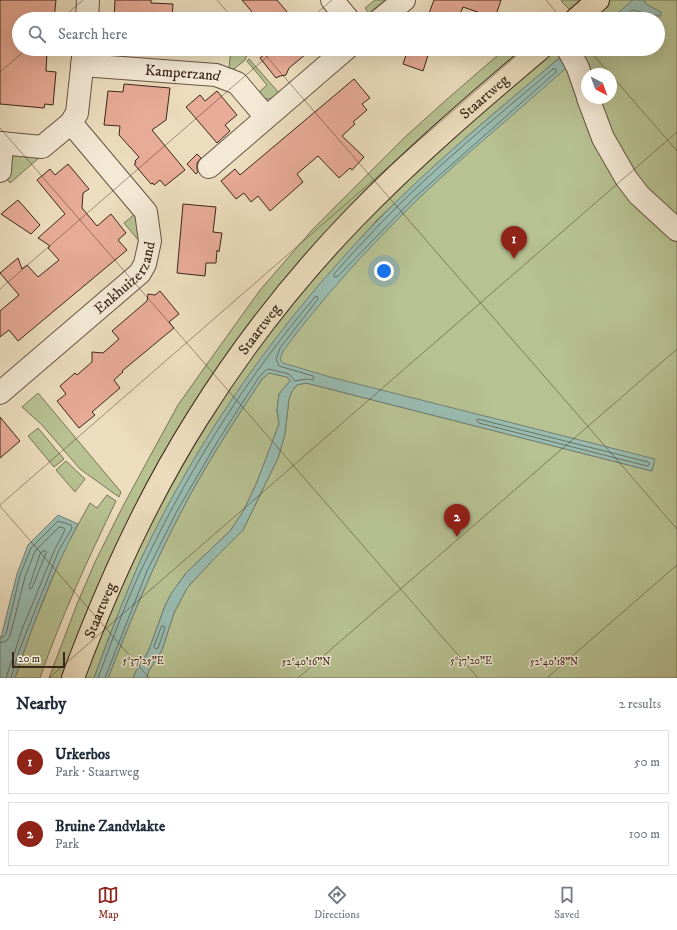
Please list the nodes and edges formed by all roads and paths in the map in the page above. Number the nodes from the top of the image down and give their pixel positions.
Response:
1 (88, 0) edge
2 (332, 0) edge
3 (404, 0) edge
4 (598, 0) edge
5 (87, 12) edge
6 (342, 12) edge
7 (389, 12) edge
8 (584, 12) edge
9 (338, 56) edge
10 (532, 56) edge
11 (572, 56) edge
12 (83, 57) edge
13 (581, 77) edge
14 (590, 104) edge
15 (266, 117) junction
16 (71, 123) junction
17 (1, 143) edge
18 (209, 167) dead end
19 (0, 171) edge
20 (677, 230) edge
21 (0, 393) edge
22 (73, 678) edge

1 - 5 street
2 - 6 street
3 - 7 street
4 - 8 main road
9 - 15 street
10 - 22 main road, Staartweg
11 - 13 street
12 - 15 street, Kamperzand
12 - 16 street
14 - 20 street
15 - 18 street
16 - 17 street
16 - 21 street, Enkhuizerzand
17 - 19 street

